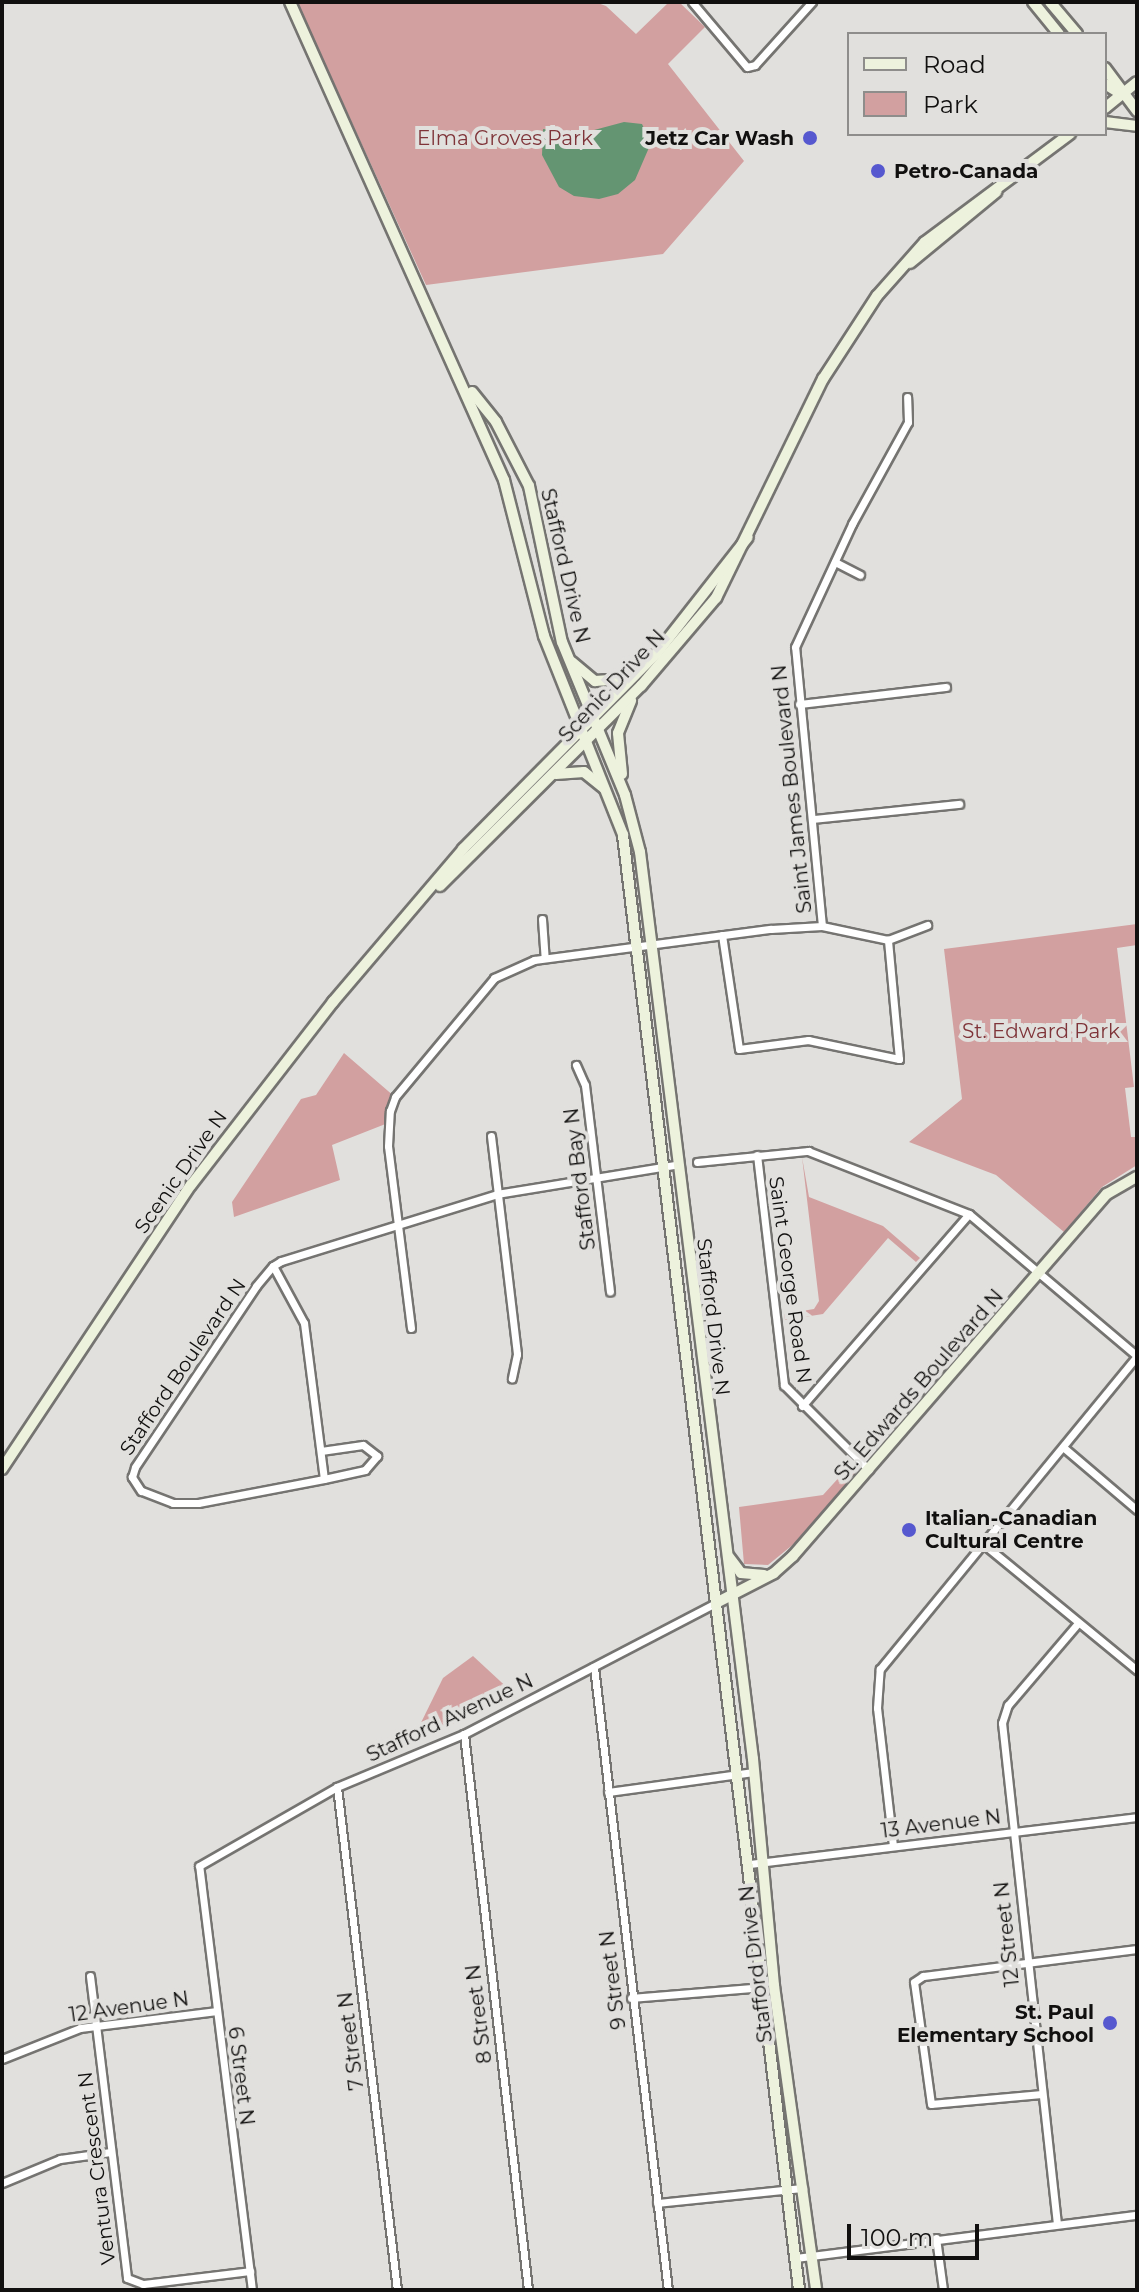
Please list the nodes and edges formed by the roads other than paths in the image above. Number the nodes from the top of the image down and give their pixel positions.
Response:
1 (290, 2) edge
2 (692, 2) edge
3 (812, 2) edge
4 (1033, 2) edge
5 (1050, 2) edge
6 (1057, 32) edge
7 (1075, 32) edge
8 (1107, 71) edge
9 (1137, 82) edge
10 (1107, 85) edge
11 (1122, 95) junction
12 (1107, 106) edge
13 (1137, 111) edge
14 (1107, 122) edge
15 (1137, 126) edge
16 (1067, 136) edge
17 (464, 381) junction
18 (907, 397) dead end
19 (748, 537) junction
20 (835, 562) junction
21 (860, 575) dead end
22 (562, 642) junction
23 (637, 674) junction
24 (641, 686) junction
25 (946, 687) dead end
26 (799, 704) junction
27 (592, 718) junction
28 (583, 728) junction
29 (597, 730) junction
30 (588, 739) junction
31 (545, 782) junction
32 (625, 795) junction
33 (611, 796) junction
34 (959, 804) dead end
35 (813, 819) junction
36 (412, 912) junction
37 (542, 919) dead end
38 (927, 925) dead end
39 (822, 926) junction
40 (722, 935) junction
41 (888, 940) junction
42 (650, 944) junction
43 (634, 948) junction
44 (545, 958) junction
45 (576, 1065) dead end
46 (491, 1136) dead end
47 (757, 1155) junction
48 (697, 1162) dead end
49 (675, 1165) junction
50 (661, 1167) junction
51 (596, 1175) junction
52 (1137, 1177) edge
53 (497, 1194) junction
54 (969, 1214) junction
55 (397, 1224) junction
56 (273, 1266) junction
57 (1041, 1272) junction
58 (610, 1291) dead end
59 (411, 1328) dead end
60 (1137, 1356) edge
61 (512, 1378) dead end
62 (802, 1406) junction
63 (1063, 1447) junction
64 (321, 1451) junction
65 (2, 1469) edge
66 (869, 1470) junction
67 (324, 1479) junction
68 (1137, 1510) edge
69 (981, 1542) junction
70 (725, 1550) junction
71 (774, 1573) junction
72 (731, 1597) junction
73 (716, 1603) junction
74 (1078, 1623) junction
75 (594, 1667) junction
76 (1137, 1670) edge
77 (464, 1734) junction
78 (754, 1772) junction
79 (739, 1774) junction
80 (337, 1787) junction
81 (608, 1792) junction
82 (1137, 1817) edge
83 (1013, 1832) junction
84 (893, 1846) junction
85 (762, 1863) junction
86 (749, 1864) junction
87 (199, 1866) joint
88 (1137, 1949) edge
89 (1025, 1963) junction
90 (90, 1976) dead end
91 (768, 1986) junction
92 (631, 1998) junction
93 (217, 2011) junction
94 (97, 2026) junction
95 (2, 2059) edge
96 (1041, 2094) junction
97 (111, 2152) junction
98 (2, 2183) edge
99 (803, 2188) junction
100 (786, 2190) junction
101 (657, 2203) junction
102 (1137, 2215) edge
103 (1057, 2224) junction
104 (936, 2238) junction
105 (811, 2255) junction
106 (795, 2258) junction
107 (250, 2271) junction
108 (252, 2290) edge
109 (397, 2290) edge
110 (528, 2290) edge
111 (668, 2290) edge
112 (799, 2290) edge
113 (816, 2290) edge
114 (943, 2290) edge

1 - 17 main road, Stafford Drive N
2 - 3 street
4 - 6 main road
5 - 7 main road
8 - 11 main road
9 - 11 main road
10 - 11 main road
11 - 12 main road
11 - 13 main road
14 - 15 main road
16 - 19 main road, Scenic Drive N
17 - 22 main road, Stafford Drive N
17 - 28 main road, Stafford Drive N
18 - 20 street, Saint James Boulevard N
19 - 23 main road, Scenic Drive N
19 - 24 main road, Scenic Drive N
20 - 21 street
20 - 26 street, Saint James Boulevard N
22 - 23 main road
22 - 27 main road, Stafford Drive N
23 - 27 main road, Scenic Drive N
24 - 29 main road, Scenic Drive N
24 - 32 main road
25 - 26 street
26 - 35 street, Saint James Boulevard N
27 - 28 main road, Scenic Drive N
27 - 29 main road, Stafford Drive N
28 - 30 main road, Stafford Drive N
28 - 36 main road, Scenic Drive N
29 - 30 main road, Scenic Drive N
29 - 32 main road, Stafford Drive N
30 - 31 main road, Scenic Drive N
30 - 33 main road, Stafford Drive N
31 - 33 main road
31 - 36 main road, Scenic Drive N
32 - 42 main road, Stafford Drive N
33 - 43 main road, Stafford Drive N
34 - 35 street
35 - 39 street, Saint James Boulevard N
36 - 65 main road, Scenic Drive N
37 - 44 street
38 - 41 street
39 - 40 street, Saint James Boulevard N
39 - 41 street, Saint James Boulevard N
40 - 41 street
40 - 42 street, Saint James Boulevard N
42 - 43 street, Saint James Boulevard N
42 - 49 main road, Stafford Drive N
43 - 44 street, Saint James Boulevard N
43 - 50 main road, Stafford Drive N
44 - 55 street, Saint James Boulevard N
45 - 51 street, Stafford Bay N
46 - 53 street
47 - 48 street
47 - 54 street
47 - 62 street, Saint George Road N
49 - 50 street
49 - 70 main road, Stafford Drive N
50 - 51 street
50 - 73 main road, Stafford Drive N
51 - 53 street
51 - 58 street, Stafford Bay N
52 - 57 main road, St. Edwards Boulevard N
53 - 55 street
53 - 61 street
54 - 57 street
54 - 62 street
55 - 56 street
55 - 59 street
56 - 64 street
56 - 67 street, Stafford Boulevard N
57 - 60 street
57 - 66 main road, St. Edwards Boulevard N
60 - 63 street
62 - 66 street, Saint George Road N
63 - 68 street
63 - 69 street
64 - 67 street
64 - 67 street, Stafford Boulevard N
66 - 71 main road, St. Edwards Boulevard N
69 - 74 street
69 - 84 street
70 - 71 main road
70 - 72 main road, Stafford Drive N
71 - 72 main road, St. Edwards Boulevard N
72 - 73 main road, St. Edwards Boulevard N
72 - 78 main road, Stafford Drive N
73 - 75 street, Stafford Avenue N
73 - 79 main road, Stafford Drive N
74 - 76 street
74 - 83 street, 12 Street N
75 - 77 street, Stafford Avenue N
75 - 81 street, 9 Street N
77 - 80 street, Stafford Avenue N
77 - 110 street, 8 Street N
78 - 79 street
78 - 85 main road, Stafford Drive N
79 - 81 street
79 - 86 main road, Stafford Drive N
80 - 87 street, Stafford Avenue N
80 - 109 street, 7 Street N
81 - 92 street, 9 Street N
82 - 83 street, 13 Avenue N
83 - 84 street, 13 Avenue N
83 - 89 street, 12 Street N
84 - 85 street, 13 Avenue N
85 - 86 street, 13 Avenue N
85 - 91 main road, Stafford Drive N
86 - 91 main road, Stafford Drive N
87 - 93 street, 6 Street N
88 - 89 street
89 - 96 street, 12 Street N
89 - 96 street
90 - 94 street, Ventura Crescent N
91 - 92 street
91 - 99 main road, Stafford Drive N
91 - 100 main road, Stafford Drive N
92 - 101 street, 9 Street N
93 - 94 street, 12 Avenue N
93 - 107 street, 6 Street N
94 - 95 street, 12 Avenue N
94 - 97 street, Ventura Crescent N
96 - 103 street, 12 Street N
97 - 98 street
97 - 107 street, Ventura Crescent N
99 - 100 street
99 - 105 main road, Stafford Drive N
100 - 101 street
100 - 106 main road, Stafford Drive N
101 - 111 street, 9 Street N
102 - 103 street
103 - 104 street
104 - 105 street
104 - 114 street
105 - 106 street
105 - 113 main road, Stafford Drive N
106 - 112 main road, Stafford Drive N
107 - 108 street, 6 Street N

